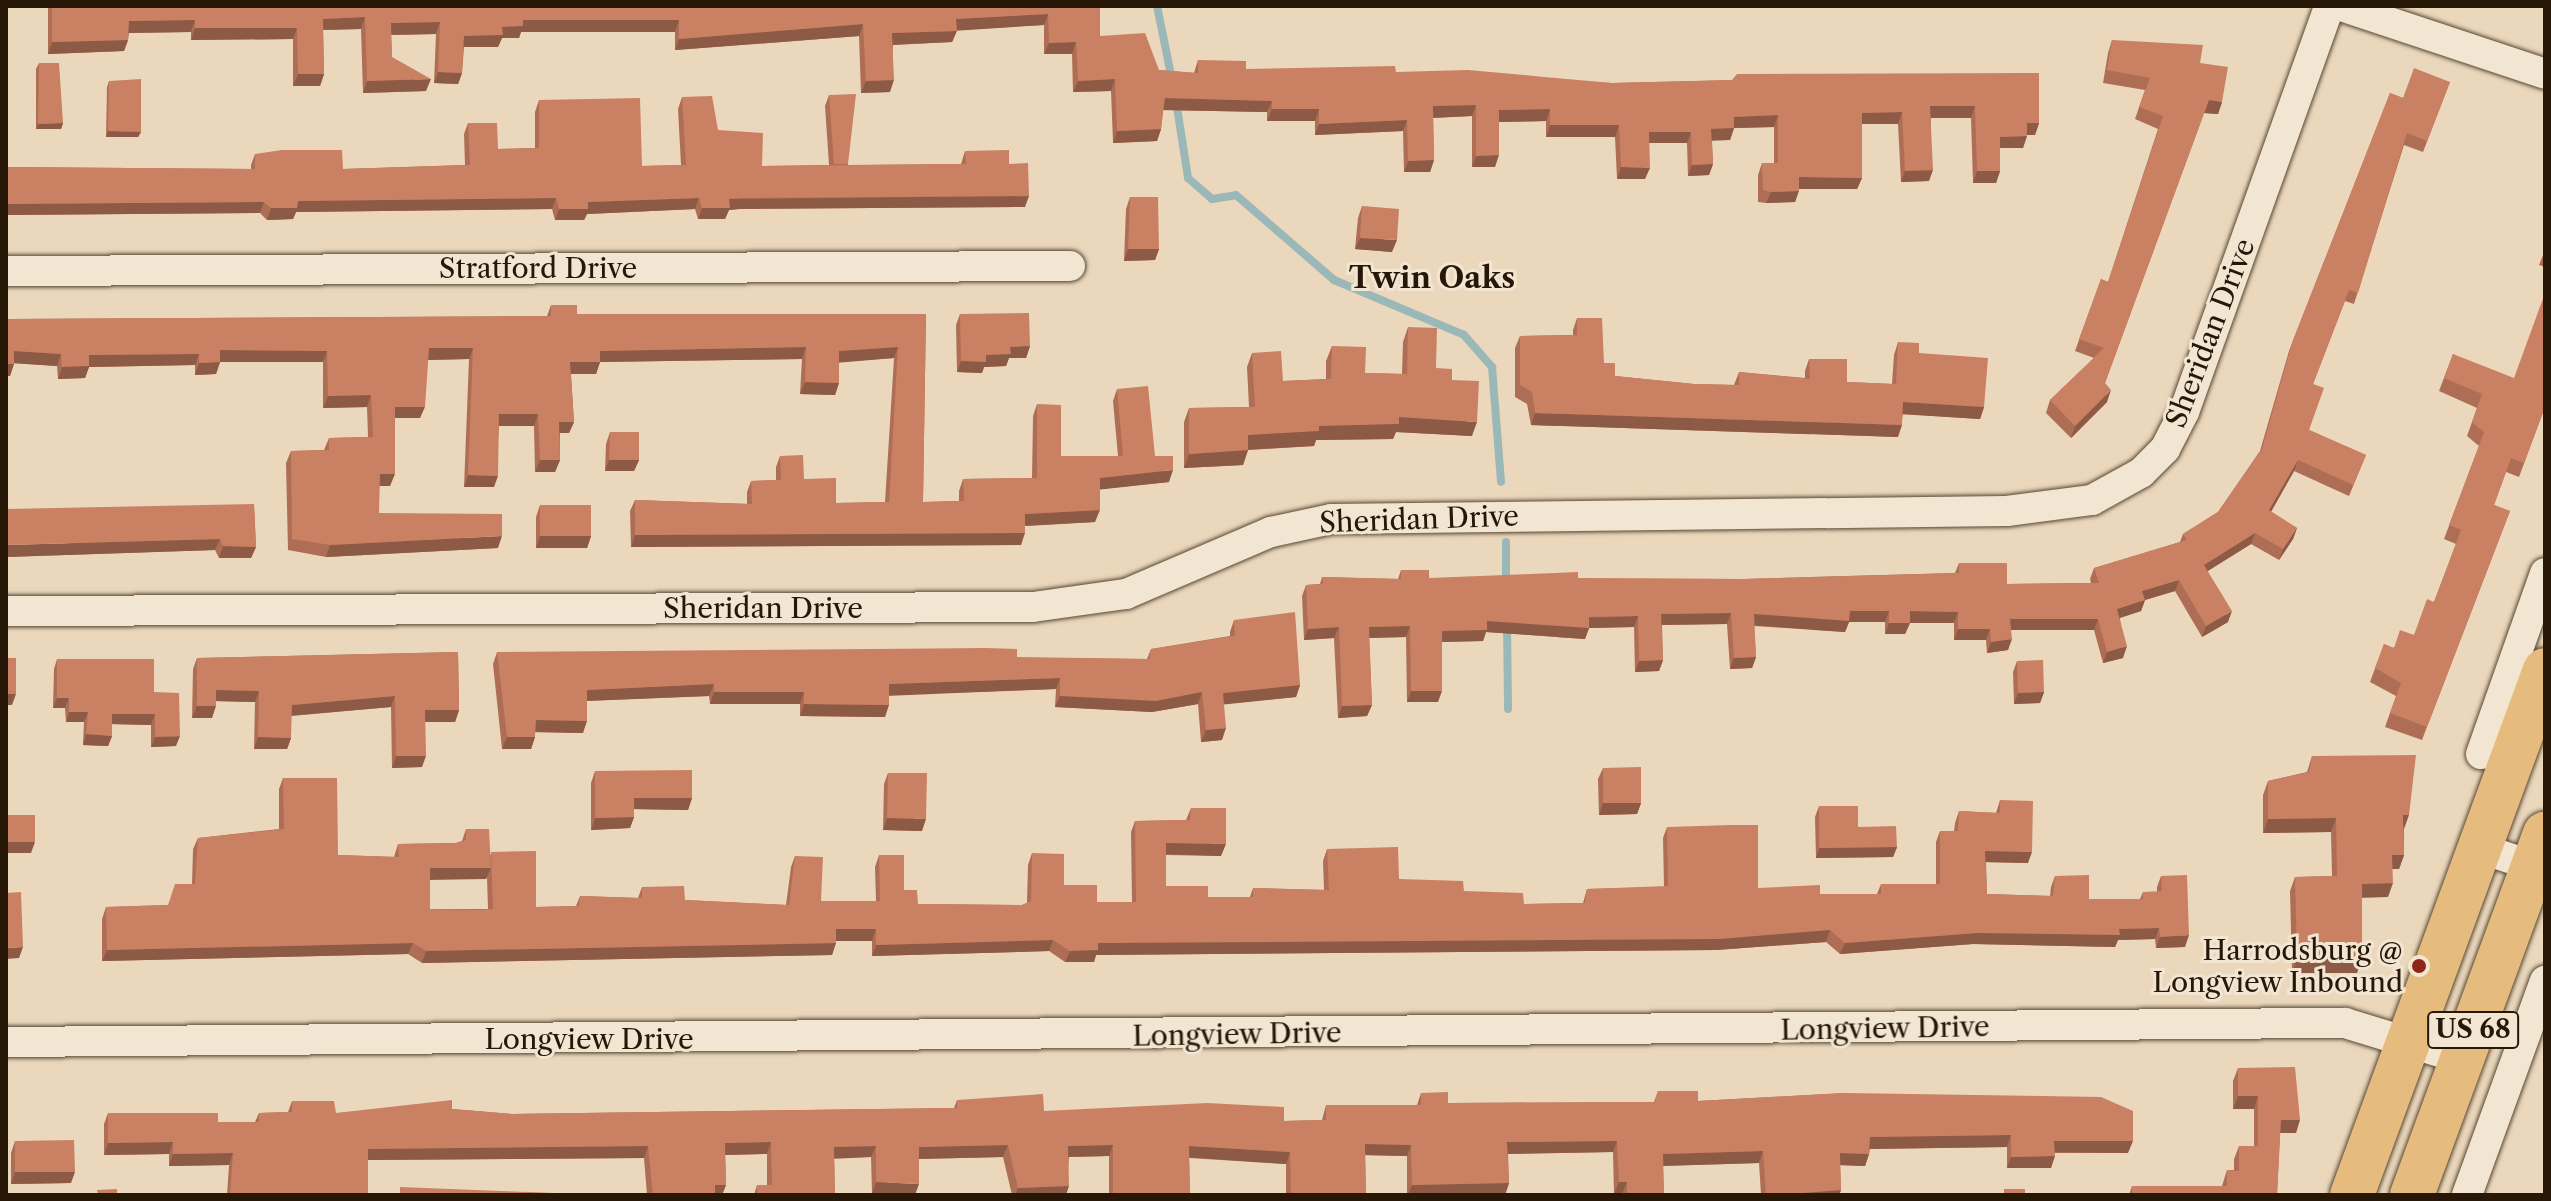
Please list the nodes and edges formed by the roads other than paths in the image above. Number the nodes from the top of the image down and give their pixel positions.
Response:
1 (2329, 6) edge
2 (2341, 6) edge
3 (2545, 74) edge
4 (1070, 266) dead end
5 (6, 271) edge
6 (2545, 573) edge
7 (6, 611) edge
8 (2545, 670) edge
9 (2481, 754) dead end
10 (2479, 848) junction
11 (2541, 857) edge
12 (2545, 981) edge
13 (2408, 1041) junction
14 (6, 1042) edge
15 (2463, 1059) junction
16 (2352, 1195) edge
17 (2412, 1195) edge
18 (2467, 1195) edge

1 - 7 street, Sheridan Drive
2 - 3 street
4 - 5 street, Stratford Drive
6 - 9 street
8 - 10 main road, US 68
10 - 11 street
10 - 13 main road, US 68
11 - 15 main road, US 68
12 - 18 street
13 - 14 street, Longview Drive
13 - 15 street, Longview Drive
13 - 16 main road, US 68
15 - 17 main road, US 68

